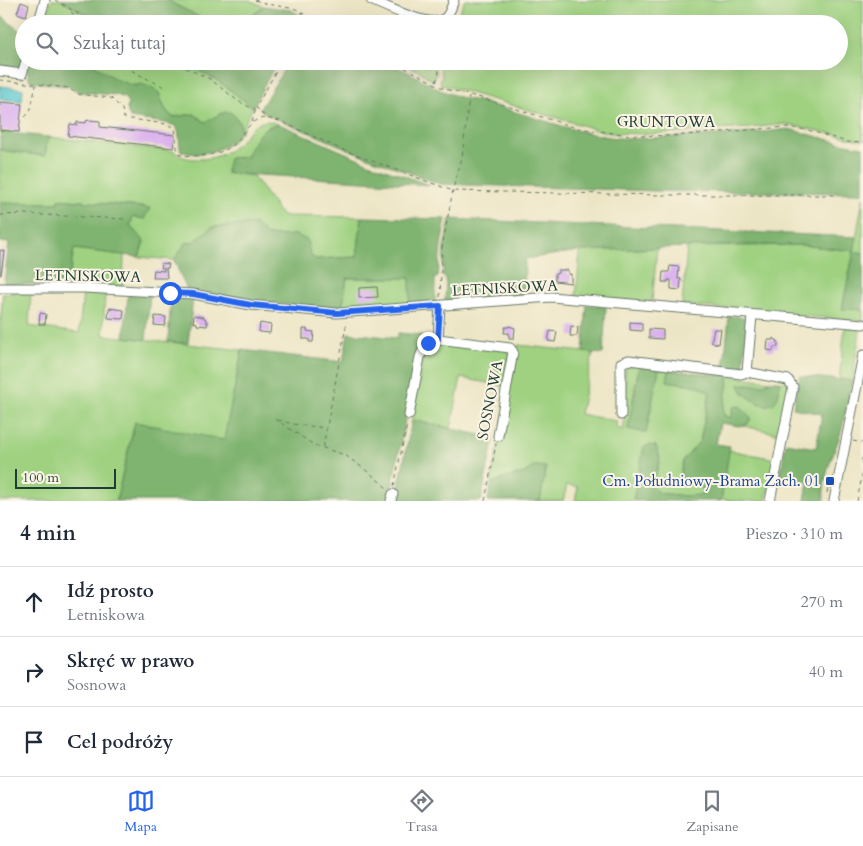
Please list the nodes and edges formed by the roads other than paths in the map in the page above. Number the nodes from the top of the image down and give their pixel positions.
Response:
1 (45, 0) edge
2 (371, 0) edge
3 (454, 0) edge
4 (41, 15) edge
5 (405, 15) edge
6 (448, 15) edge
7 (23, 70) edge
8 (0, 71) edge
9 (0, 288) edge
10 (440, 306) junction
11 (752, 315) junction
12 (863, 324) edge
13 (438, 339) junction
14 (863, 355) edge
15 (746, 372) junction
16 (409, 415) road end
17 (621, 415) dead end
18 (498, 436) road end
19 (770, 501) edge
20 (834, 501) edge

1 - 4 street
2 - 5 street
3 - 6 street
7 - 8 street
9 - 10 street, LETNISKOWA
10 - 11 street, LETNISKOWA
10 - 13 street
11 - 12 street, LETNISKOWA
11 - 15 street
13 - 16 street
13 - 18 street, SOSNOWA
14 - 20 street
15 - 17 street
15 - 19 street

